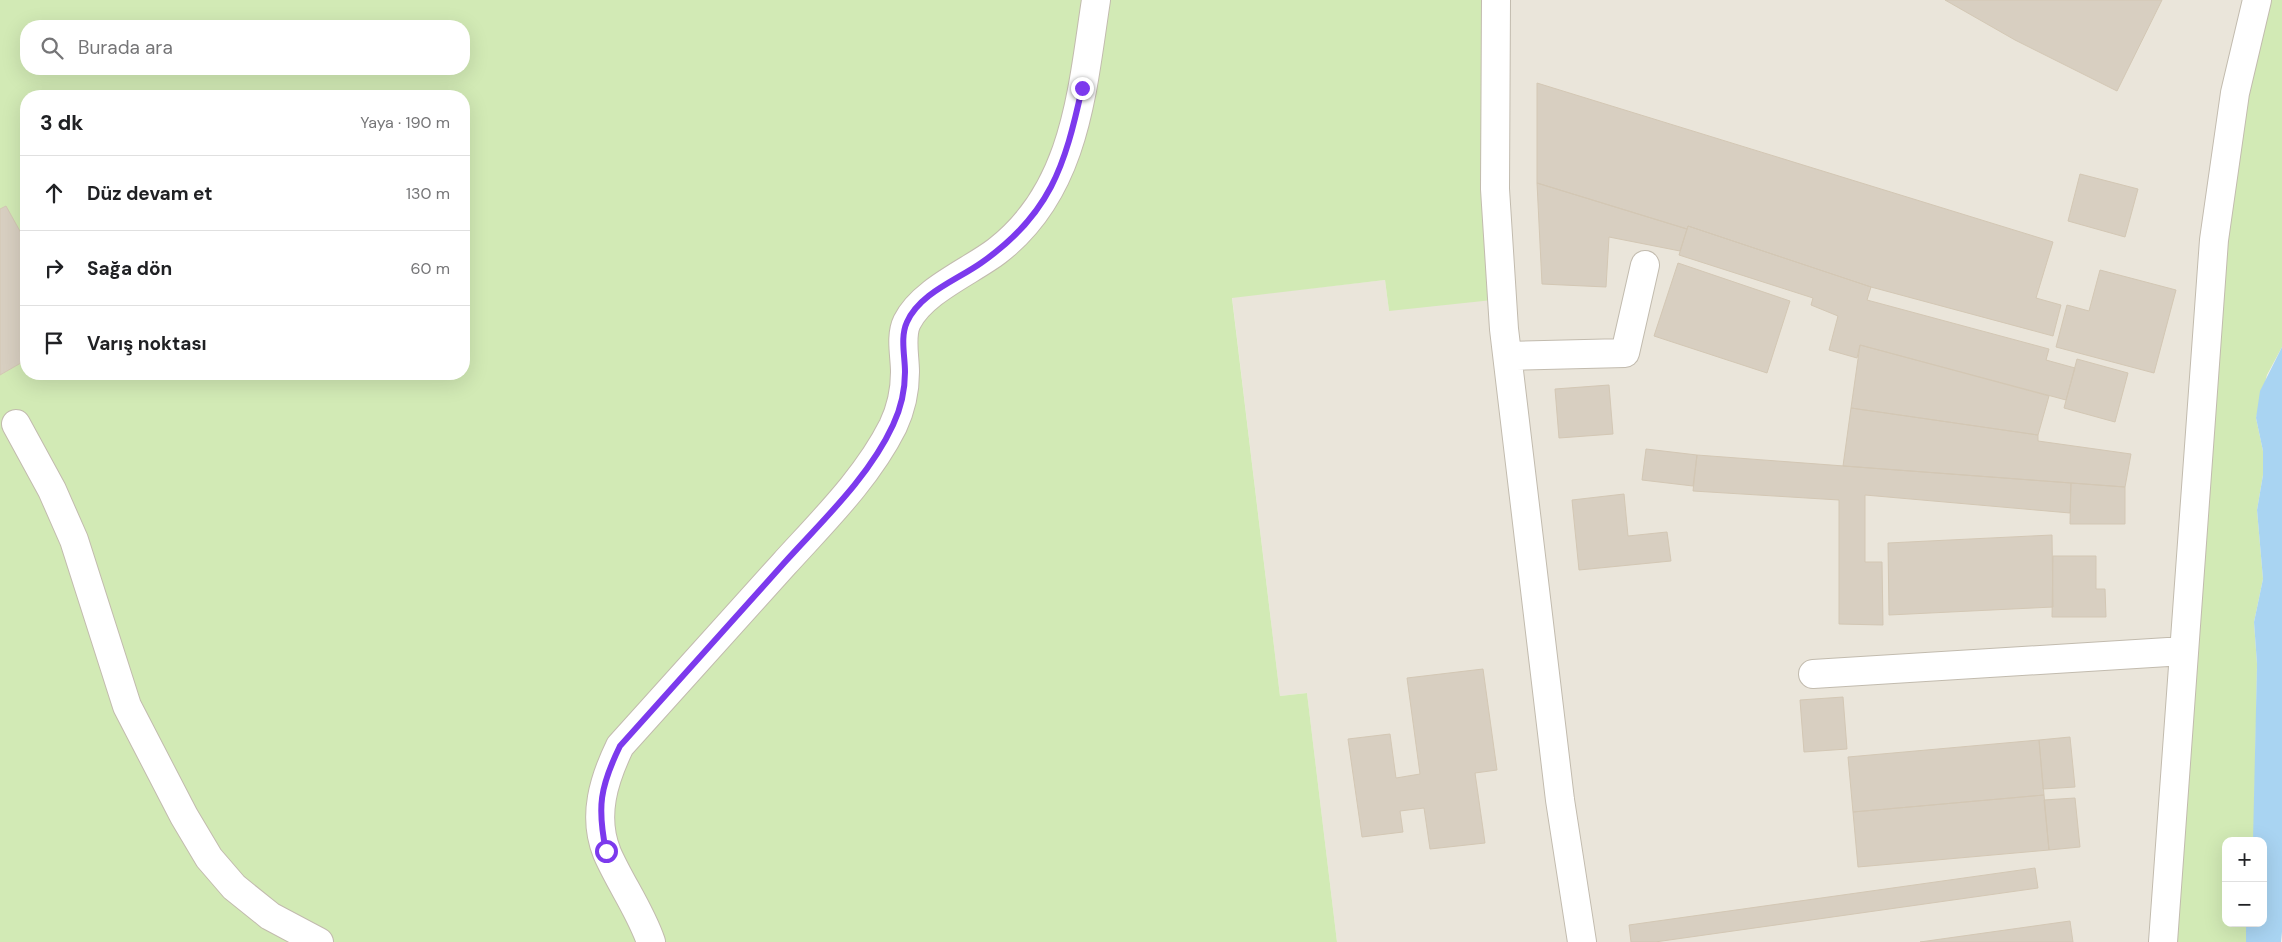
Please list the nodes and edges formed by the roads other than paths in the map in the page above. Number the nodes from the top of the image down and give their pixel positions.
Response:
1 (1096, 0) edge
2 (1496, 0) edge
3 (2257, 0) edge
4 (1645, 265) dead end
5 (1508, 356) junction
6 (16, 424) dead end
7 (2184, 652) junction
8 (1813, 674) dead end
9 (319, 942) edge
10 (651, 942) edge
11 (1582, 942) edge
12 (2163, 942) edge

1 - 10 street
2 - 5 street
3 - 7 street
4 - 5 street
5 - 11 street
6 - 9 street
7 - 8 street
7 - 12 street

